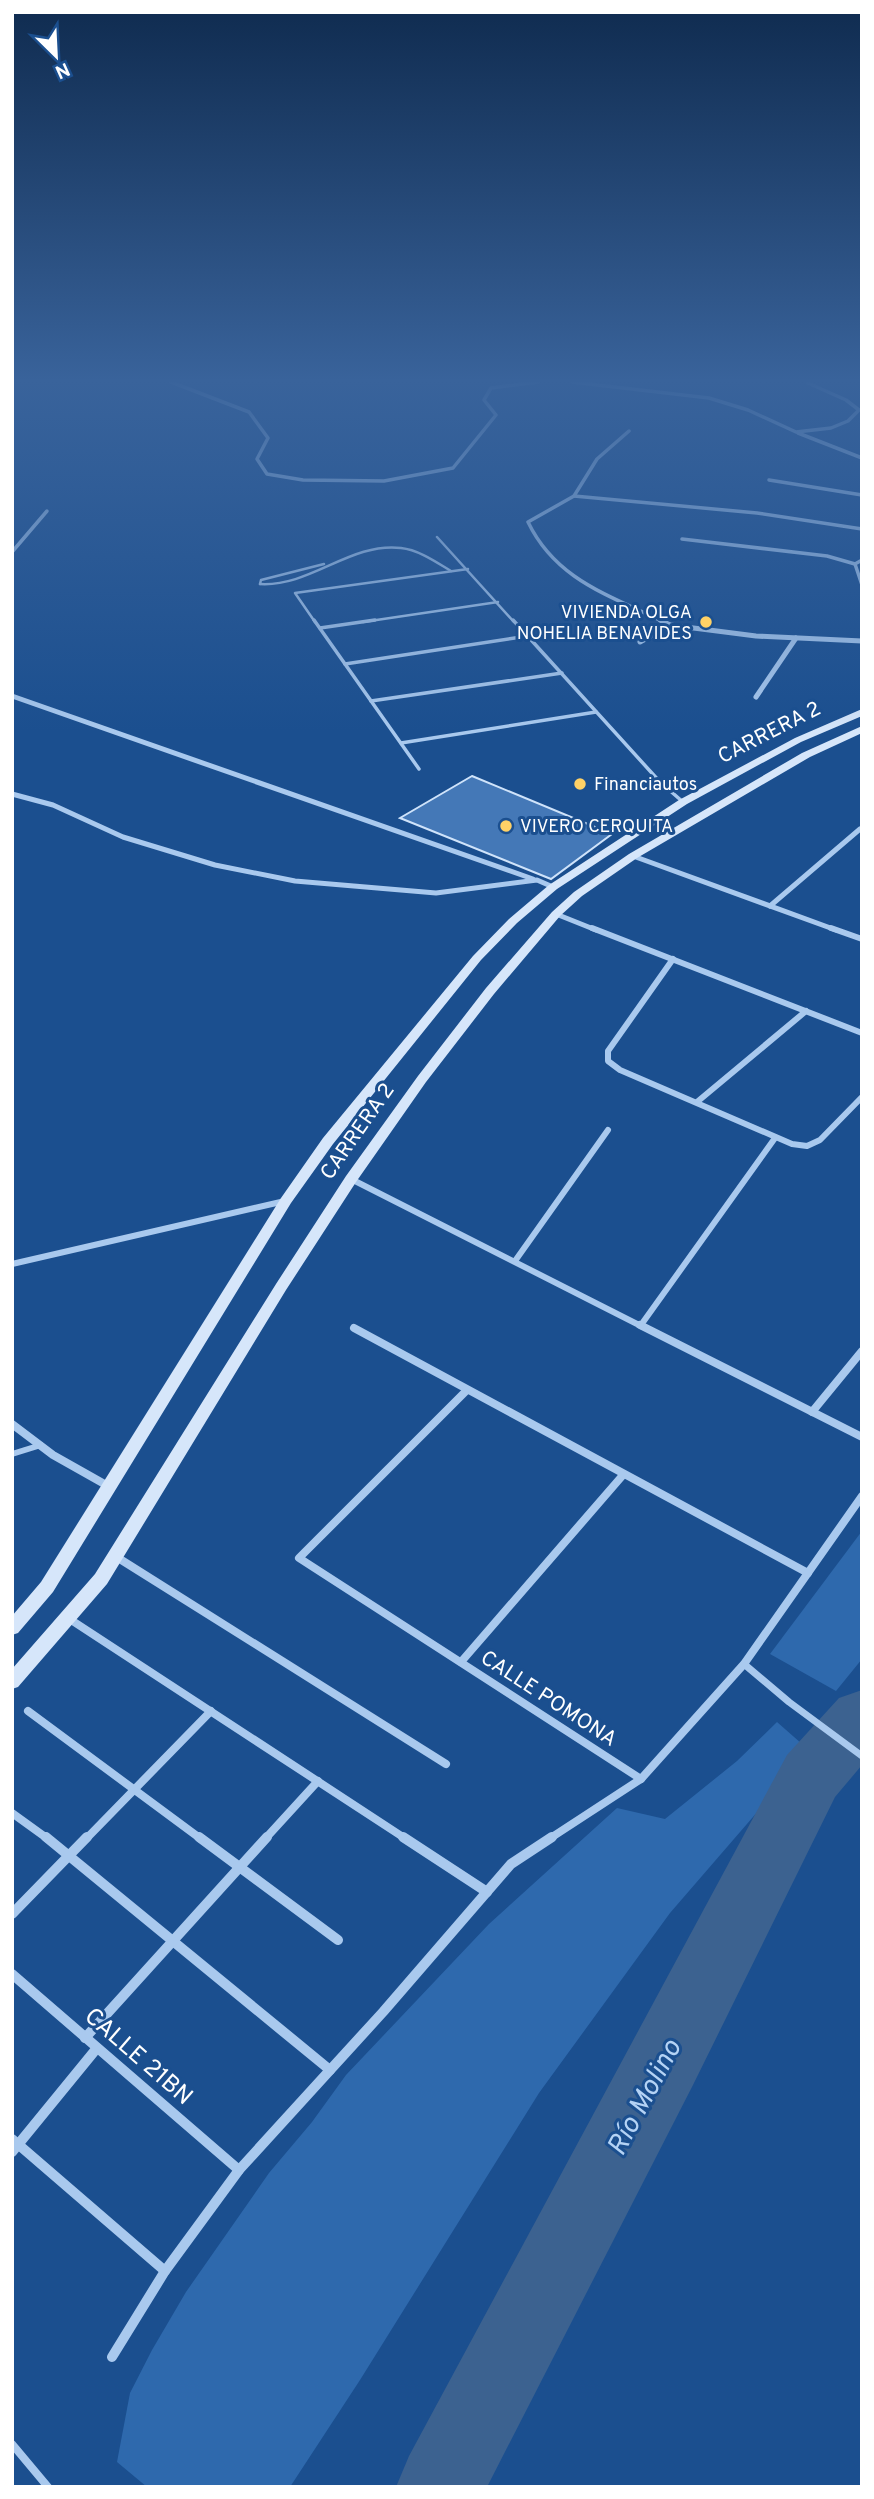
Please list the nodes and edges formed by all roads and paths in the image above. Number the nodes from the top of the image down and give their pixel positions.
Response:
1 (569, 499) edge
2 (602, 499) edge
3 (47, 511) dead end
4 (862, 529) edge
5 (437, 537) dead end
6 (682, 539) dead end
7 (12, 552) edge
8 (862, 560) edge
9 (335, 562) junction
10 (855, 564) junction
11 (468, 569) junction
12 (452, 571) junction
13 (862, 585) edge
14 (498, 602) junction
15 (670, 625) junction
16 (320, 628) junction
17 (528, 636) junction
18 (796, 638) junction
19 (862, 641) edge
20 (640, 642) dead end
21 (345, 664) junction
22 (562, 673) junction
23 (12, 696) edge
24 (756, 697) dead end
25 (371, 701) junction
26 (596, 712) junction
27 (862, 712) edge
28 (862, 729) edge
29 (401, 743) junction
30 (419, 769) dead end
31 (12, 794) edge
32 (683, 803) junction
33 (860, 829) edge
34 (633, 856) junction
35 (537, 880) junction
36 (553, 887) junction
37 (771, 906) junction
38 (556, 914) junction
39 (862, 939) edge
40 (673, 959) junction
41 (806, 1011) junction
42 (862, 1033) edge
43 (862, 1097) edge
44 (697, 1102) junction
45 (608, 1130) dead end
46 (775, 1138) junction
47 (351, 1179) junction
48 (286, 1201) junction
49 (515, 1261) junction
50 (12, 1264) edge
51 (641, 1325) junction
52 (354, 1328) dead end
53 (862, 1351) edge
54 (467, 1390) junction
55 (812, 1412) junction
56 (12, 1424) edge
57 (862, 1437) edge
58 (41, 1446) junction
59 (12, 1454) edge
60 (623, 1475) junction
61 (108, 1486) junction
62 (862, 1496) edge
63 (115, 1556) junction
64 (808, 1573) junction
65 (68, 1617) junction
66 (12, 1628) edge
67 (461, 1662) junction
68 (744, 1664) junction
69 (12, 1682) edge
70 (211, 1711) junction
71 (28, 1712) dead end
72 (862, 1756) edge
73 (446, 1764) dead end
74 (641, 1779) junction
75 (318, 1781) junction
76 (133, 1791) junction
77 (12, 1813) edge
78 (71, 1855) junction
79 (239, 1868) junction
80 (487, 1892) junction
81 (12, 1914) edge
82 (174, 1940) junction
83 (338, 1940) dead end
84 (12, 1974) edge
85 (85, 2038) junction
86 (97, 2048) junction
87 (330, 2070) junction
88 (14, 2145) edge
89 (239, 2170) junction
90 (165, 2271) junction
91 (112, 2357) dead end
92 (12, 2444) edge
93 (48, 2487) edge

1 - 15 street
2 - 4 street
3 - 7 street
5 - 11 lane
6 - 10 street
8 - 10 street
9 - 9 lane
9 - 12 lane
10 - 13 street
11 - 12 lane
11 - 14 lane
12 - 16 lane
14 - 16 lane
14 - 17 lane
15 - 18 street
15 - 20 street
16 - 21 lane
17 - 21 lane
17 - 22 lane
18 - 19 street
18 - 24 street
21 - 25 lane
22 - 25 lane
22 - 26 lane
23 - 35 street
25 - 29 lane
26 - 29 lane
26 - 32 lane
27 - 32 main road, CARRERA 2
28 - 34 main road, CARRERA 2
29 - 30 lane
31 - 35 street
32 - 36 main road, CARRERA 2
33 - 37 street
34 - 37 street
34 - 38 main road, CARRERA 2
35 - 36 street
36 - 48 main road, CARRERA 2
37 - 39 street
38 - 40 street
38 - 47 main road, CARRERA 2
40 - 41 street
40 - 44 street
41 - 42 street
41 - 44 street
43 - 46 street
44 - 46 street
45 - 49 street
46 - 51 street
47 - 49 street
47 - 63 main road, CARRERA 2
48 - 50 street
48 - 61 main road, CARRERA 2
49 - 51 street
51 - 55 street
52 - 54 street
53 - 55 street
54 - 60 street
54 - 67 street
55 - 57 street
56 - 58 street
58 - 59 lane
58 - 61 street
60 - 64 street
60 - 67 street, CALLE POMONA
61 - 66 main road, CARRERA 2
62 - 64 street
63 - 65 main road, CARRERA 2
63 - 73 street
64 - 68 street
65 - 69 main road, CARRERA 2
65 - 70 street
67 - 74 street, CALLE POMONA
68 - 72 street
68 - 74 street
70 - 75 street
70 - 76 street
71 - 76 street
74 - 80 street
75 - 79 street
75 - 80 street
76 - 78 street
76 - 79 street
77 - 78 street
78 - 81 street
78 - 82 street
79 - 82 street
79 - 83 street
80 - 87 street
82 - 85 street
82 - 87 street
84 - 85 street, CALLE 21BN
85 - 86 street, CALLE 21BN
86 - 88 street
86 - 89 street, CALLE 21BN
87 - 89 street
88 - 90 street
89 - 90 street
90 - 91 street
92 - 93 lane

